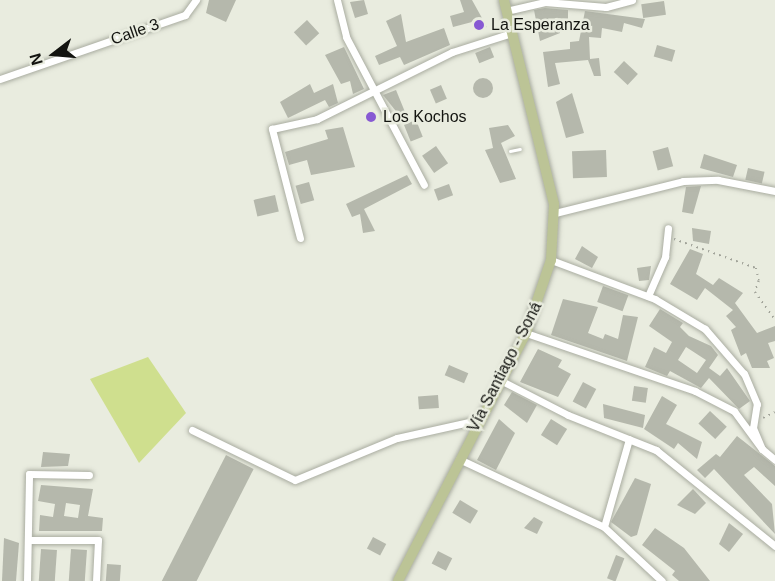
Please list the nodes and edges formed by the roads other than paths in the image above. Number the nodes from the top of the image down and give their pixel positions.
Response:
1 (196, 0) edge
2 (337, 0) edge
3 (632, 0) edge
4 (505, 5) edge
5 (512, 33) junction
6 (0, 79) edge
7 (376, 93) junction
8 (520, 149) dead end
9 (510, 151) dead end
10 (424, 184) dead end
11 (775, 191) edge
12 (555, 213) junction
13 (668, 228) dead end
14 (300, 238) dead end
15 (551, 260) junction
16 (648, 296) junction
17 (526, 333) junction
18 (500, 380) junction
19 (478, 420) junction
20 (192, 430) dead end
21 (629, 439) junction
22 (762, 449) junction
23 (459, 459) junction
24 (775, 460) edge
25 (90, 475) dead end
26 (604, 527) junction
27 (28, 540) junction
28 (775, 546) edge
29 (27, 581) edge
30 (96, 581) edge
31 (398, 581) edge
32 (662, 581) edge

1 - 6 street, Calle 3
2 - 7 street
3 - 4 street
4 - 5 main road, Vía Santiago - Soná
5 - 7 street
5 - 12 main road, Vía Santiago - Soná
7 - 10 street
7 - 14 street
8 - 9 lane
11 - 12 street
12 - 15 main road, Vía Santiago - Soná
13 - 16 street
15 - 16 street
15 - 17 main road, Vía Santiago - Soná
16 - 22 street
17 - 18 main road, Vía Santiago - Soná
17 - 22 street
18 - 19 main road, Vía Santiago - Soná
18 - 21 street
19 - 20 street
19 - 23 main road, Vía Santiago - Soná
21 - 26 street
21 - 28 street
22 - 24 street
23 - 26 street
23 - 31 main road, Vía Santiago - Soná
25 - 27 street
26 - 32 street
27 - 29 street
27 - 30 street

